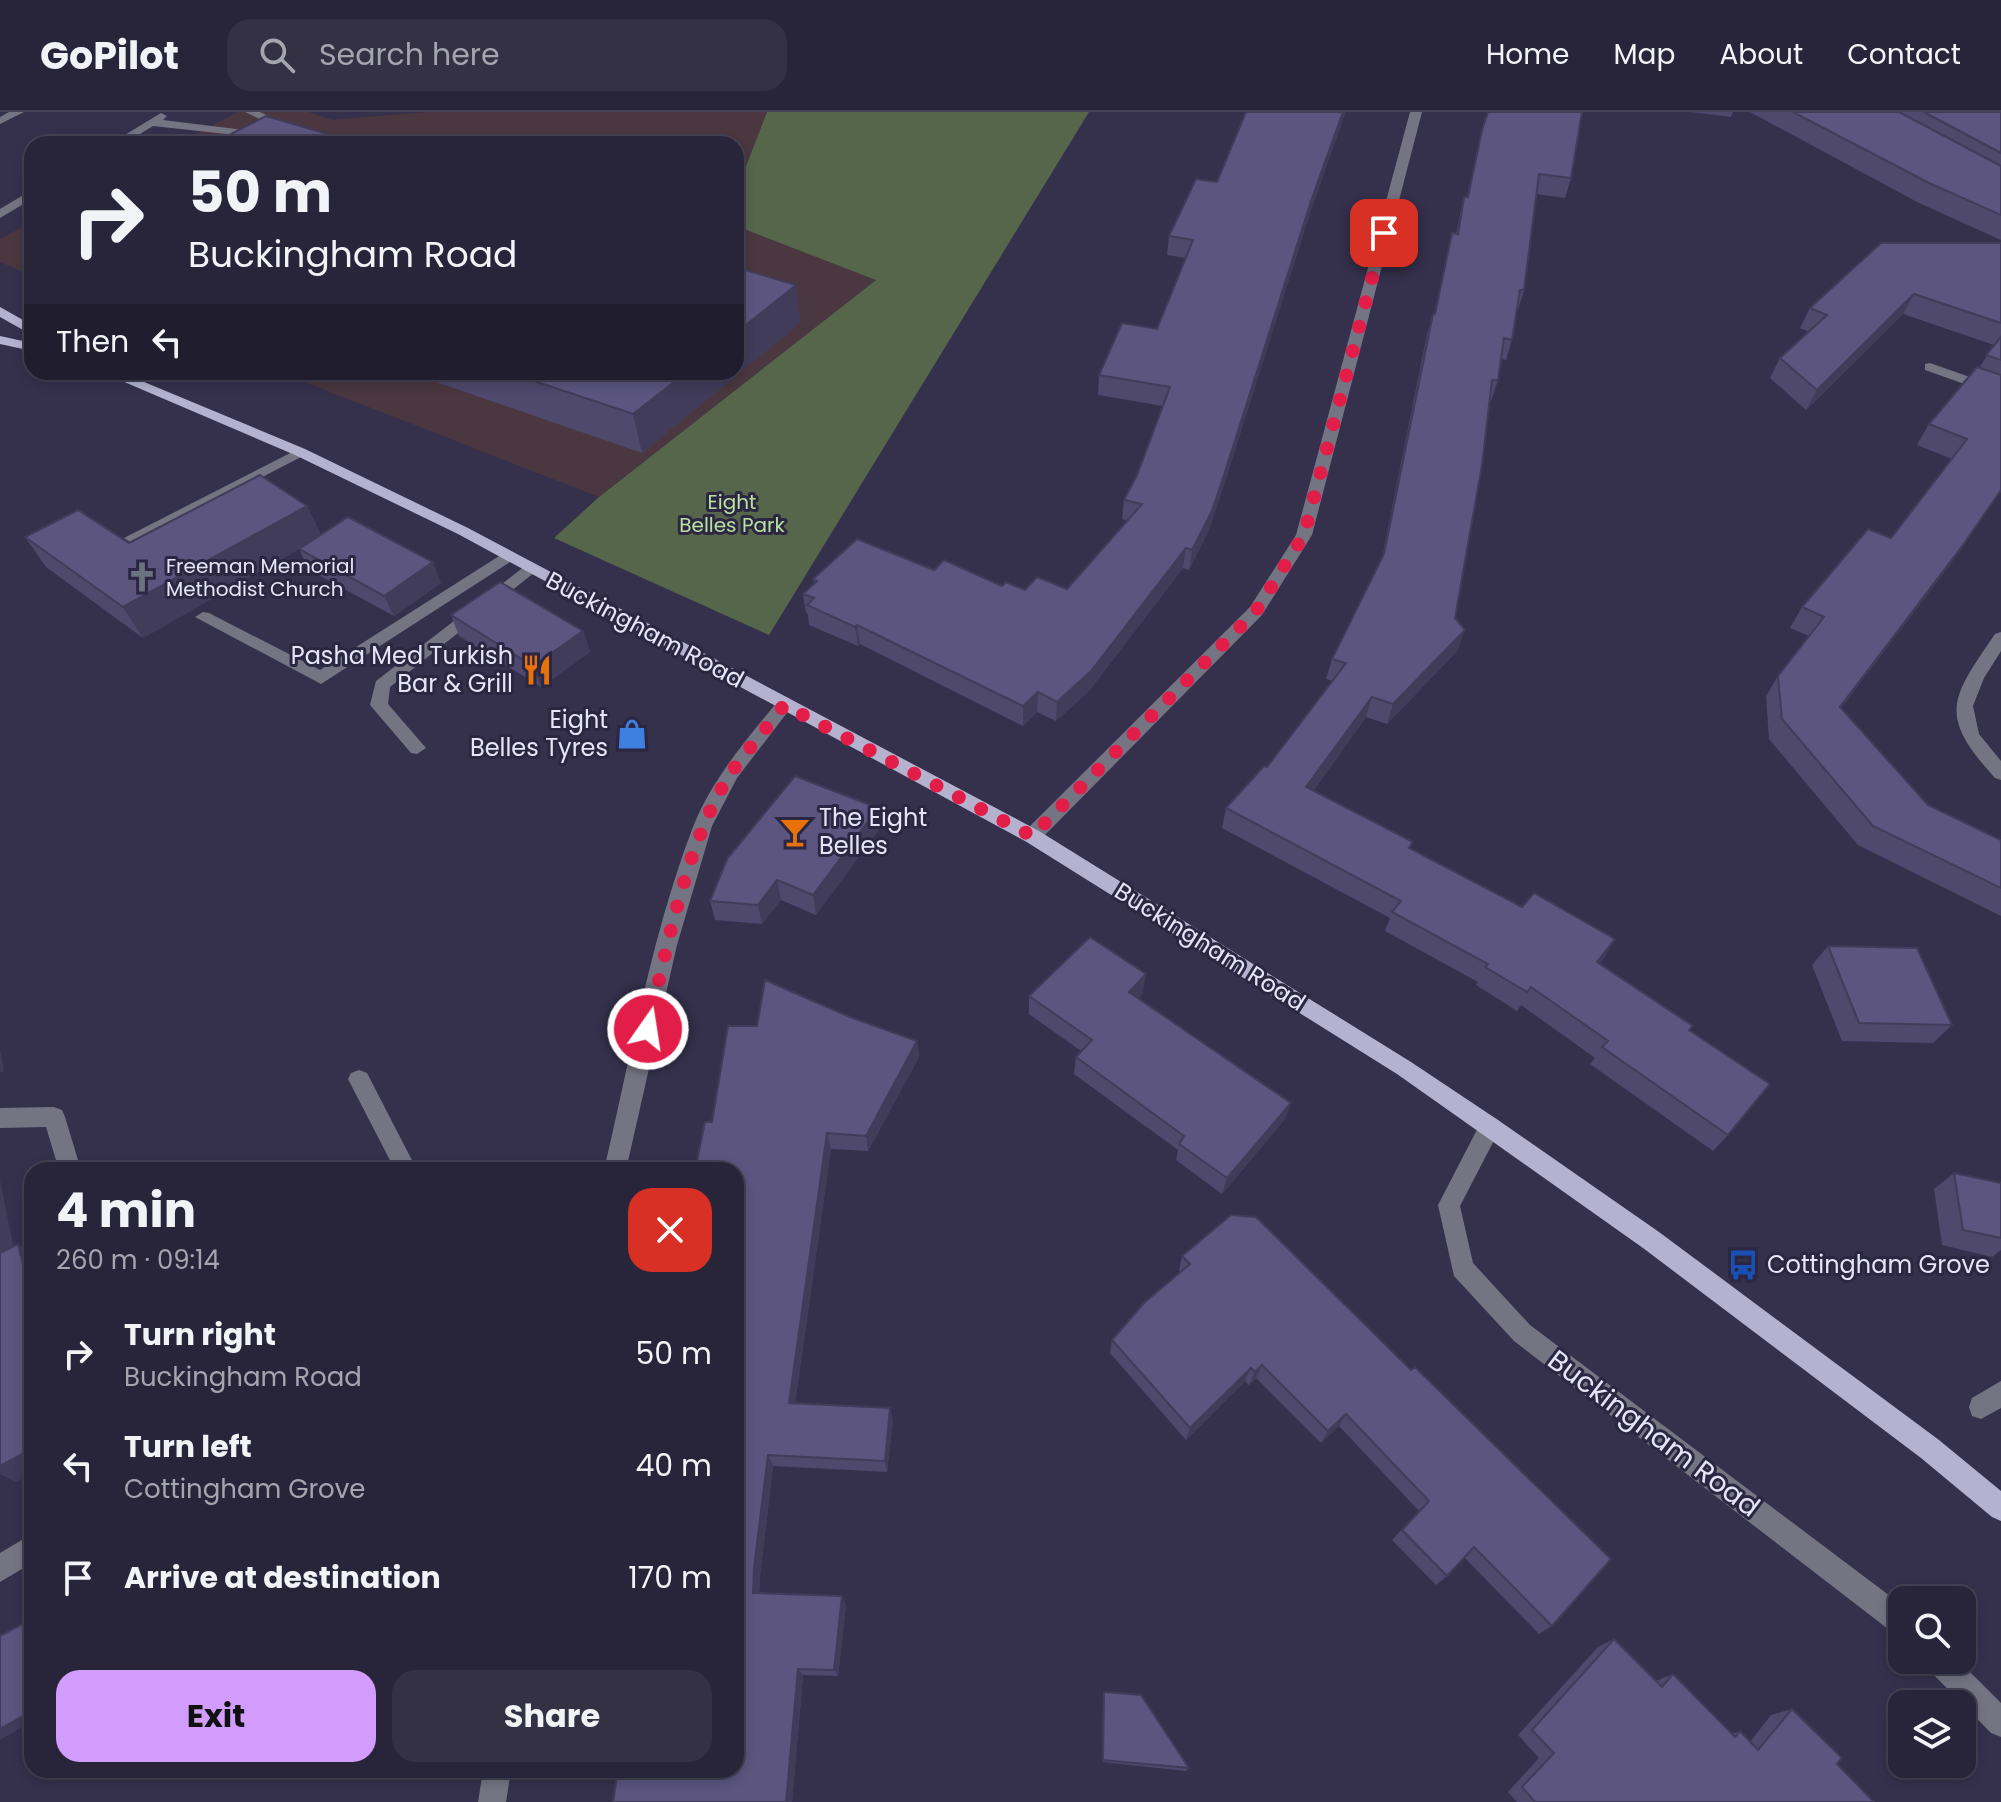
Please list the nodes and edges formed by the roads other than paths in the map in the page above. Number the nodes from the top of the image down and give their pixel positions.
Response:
1 (18, 112) edge
2 (168, 112) edge
3 (251, 112) edge
4 (1416, 112) edge
5 (0, 121) edge
6 (152, 122) junction
7 (129, 136) edge
8 (260, 136) edge
9 (276, 136) edge
10 (24, 188) edge
11 (0, 199) edge
12 (24, 199) edge
13 (0, 214) edge
14 (0, 311) edge
15 (24, 326) edge
16 (0, 340) edge
17 (24, 345) edge
18 (1930, 367) dead end
19 (127, 380) edge
20 (2001, 393) edge
21 (300, 452) junction
22 (132, 538) edge
23 (507, 556) junction
24 (529, 568) junction
25 (203, 617) dead end
26 (2001, 638) edge
27 (784, 705) junction
28 (417, 748) dead end
29 (2001, 773) edge
30 (1032, 836) junction
31 (359, 1079) dead end
32 (0, 1118) edge
33 (1490, 1127) junction
34 (68, 1162) edge
35 (402, 1162) edge
36 (617, 1162) edge
37 (2001, 1508) edge
38 (24, 1552) edge
39 (0, 1569) edge
40 (1888, 1611) edge
41 (1953, 1674) edge
42 (2001, 1723) edge
43 (496, 1778) edge
44 (492, 1802) edge

1 - 5 street
2 - 6 street
3 - 9 street
4 - 30 street
6 - 7 street
6 - 8 street
10 - 11 street
12 - 13 street
14 - 15 main road
16 - 17 main road
18 - 20 street
19 - 21 main road, Buckingham Road
21 - 22 street
21 - 23 main road, Buckingham Road
23 - 24 main road, Buckingham Road
23 - 25 street
24 - 27 main road, Buckingham Road
24 - 28 street
26 - 29 street
27 - 30 main road, Buckingham Road
27 - 36 street
30 - 33 main road, Buckingham Road
31 - 35 street
32 - 34 street
33 - 37 main road, Buckingham Road
33 - 40 street, Buckingham Road
38 - 39 street
41 - 42 street
43 - 44 street

